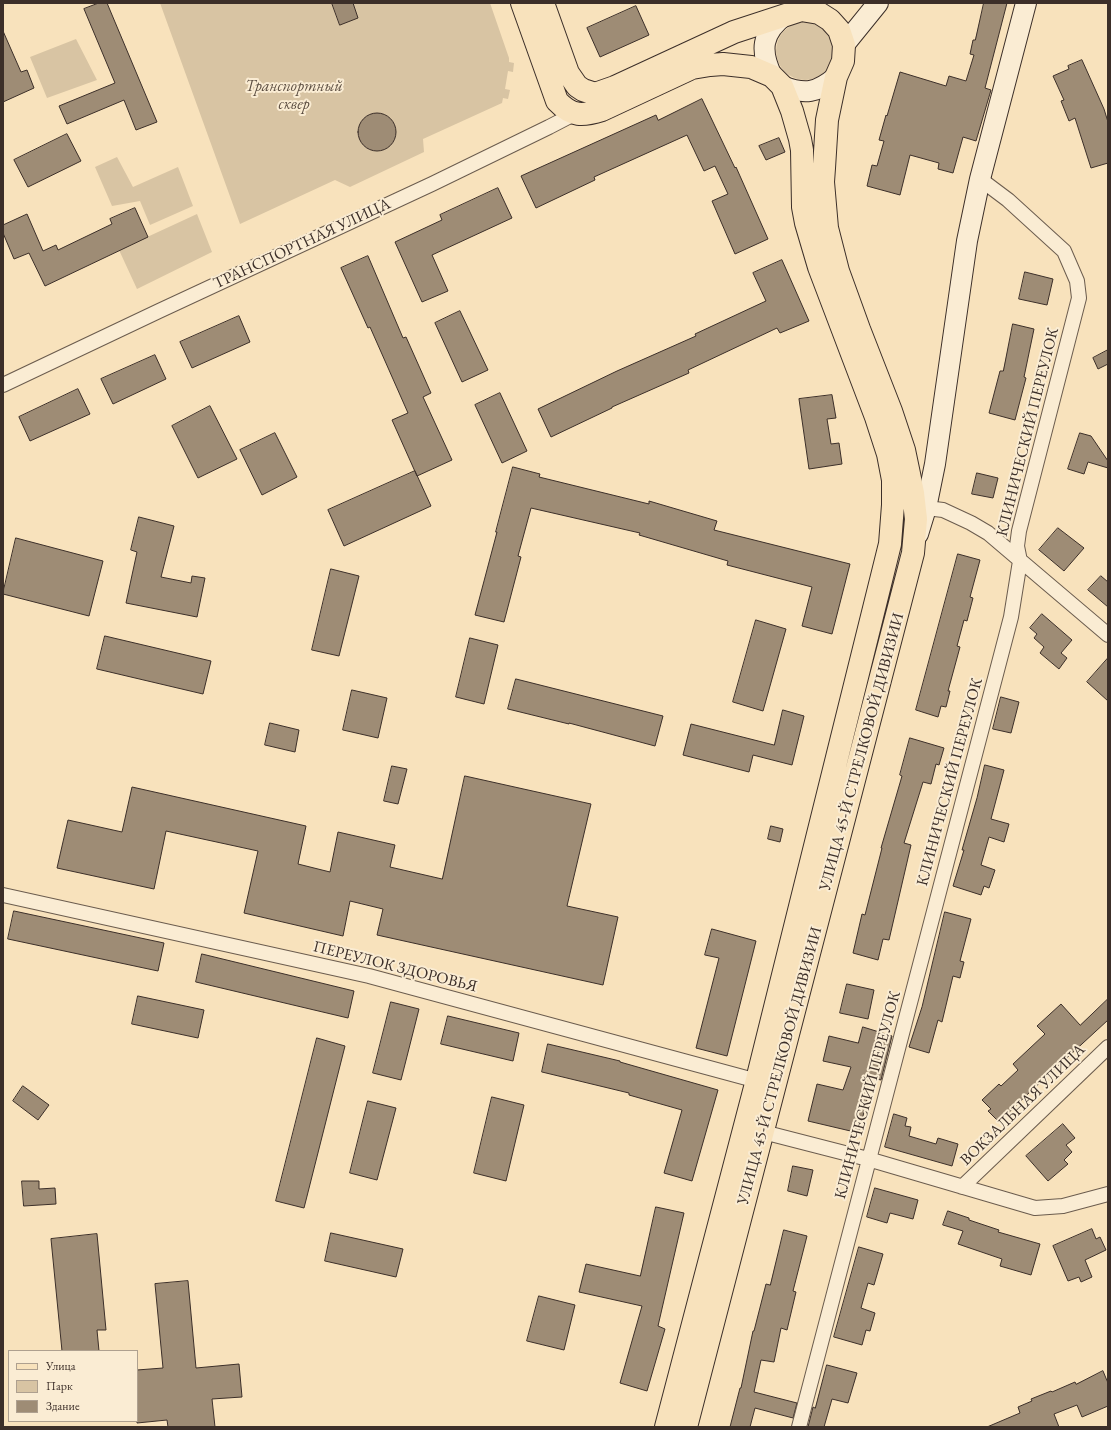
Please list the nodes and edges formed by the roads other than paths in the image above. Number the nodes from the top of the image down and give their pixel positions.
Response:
1 (522, 3) edge
2 (543, 3) edge
3 (878, 3) edge
4 (1026, 3) edge
5 (802, 10) edge
6 (844, 45) junction
7 (836, 77) junction
8 (777, 81) junction
9 (594, 94) junction
10 (574, 114) junction
11 (980, 179) junction
12 (3, 385) edge
13 (893, 505) junction
14 (920, 508) junction
15 (1020, 561) junction
16 (1108, 635) edge
17 (3, 895) edge
18 (1108, 1047) edge
19 (766, 1083) junction
20 (763, 1132) junction
21 (868, 1159) junction
22 (962, 1187) junction
23 (1108, 1194) edge
24 (666, 1427) edge
25 (686, 1427) edge
26 (798, 1427) edge

1 - 10 main road
2 - 9 main road
3 - 6 main road
4 - 11 main road
5 - 6 main road
5 - 8 main road
5 - 9 main road
6 - 7 main road
7 - 8 main road
7 - 14 main road, УЛИЦА 45-Й СТРЕЛКОВОЙ ДИВИЗИИ
8 - 10 main road
8 - 13 main road, УЛИЦА 45-Й СТРЕЛКОВОЙ ДИВИЗИИ
9 - 10 street, ТРАНСПОРТНАЯ УЛИЦА
10 - 12 street, ТРАНСПОРТНАЯ УЛИЦА
11 - 14 main road
11 - 15 street, КЛИНИЧЕСКИЙ ПЕРЕУЛОК
13 - 14 street
13 - 19 main road, УЛИЦА 45-Й СТРЕЛКОВОЙ ДИВИЗИИ
14 - 15 street
14 - 19 main road, УЛИЦА 45-Й СТРЕЛКОВОЙ ДИВИЗИИ
15 - 16 street
15 - 21 street, КЛИНИЧЕСКИЙ ПЕРЕУЛОК
17 - 19 street, ПЕРЕУЛОК ЗДОРОВЬЯ
18 - 22 street, ВОКЗАЛЬНАЯ УЛИЦА
19 - 20 main road, УЛИЦА 45-Й СТРЕЛКОВОЙ ДИВИЗИИ
19 - 24 main road, УЛИЦА 45-Й СТРЕЛКОВОЙ ДИВИЗИИ
20 - 21 street
20 - 25 main road, УЛИЦА 45-Й СТРЕЛКОВОЙ ДИВИЗИИ
21 - 22 street
21 - 26 street, КЛИНИЧЕСКИЙ ПЕРЕУЛОК
22 - 23 street

